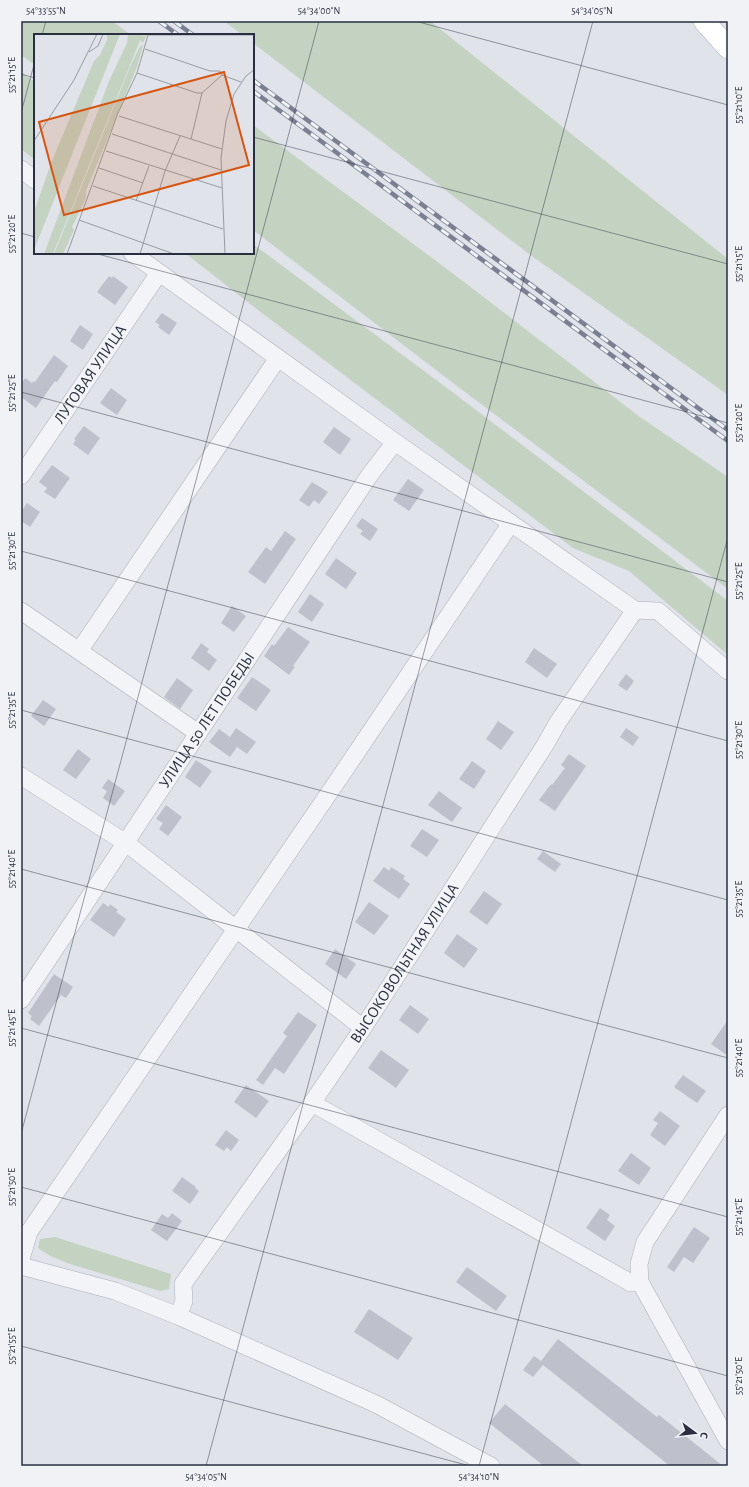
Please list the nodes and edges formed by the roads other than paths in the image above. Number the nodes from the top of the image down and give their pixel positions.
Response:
1 (704, 21) edge
2 (728, 48) edge
3 (21, 169) edge
4 (34, 179) edge
5 (133, 254) edge
6 (159, 273) junction
7 (278, 358) junction
8 (395, 442) junction
9 (21, 476) edge
10 (511, 523) junction
11 (635, 610) junction
12 (21, 611) edge
13 (79, 651) junction
14 (728, 671) edge
15 (198, 733) junction
16 (21, 776) edge
17 (126, 843) junction
18 (236, 929) junction
19 (21, 1000) edge
20 (363, 1028) junction
21 (312, 1103) junction
22 (728, 1115) edge
23 (21, 1259) edge
24 (21, 1266) edge
25 (640, 1282) junction
26 (178, 1316) junction
27 (728, 1441) edge
28 (491, 1466) edge

1 - 2 main road
3 - 4 street
5 - 6 street
6 - 7 street
6 - 9 street, ЛУГОВАЯ УЛИЦА
7 - 8 street
7 - 13 street
8 - 10 street
8 - 15 street, УЛИЦА 50 ЛЕТ ПОБЕДЫ
10 - 11 street
10 - 18 street
11 - 14 street
11 - 20 street, ВЫСОКОВОЛЬТНАЯ УЛИЦА
12 - 13 street
13 - 15 street
15 - 17 street, УЛИЦА 50 ЛЕТ ПОБЕДЫ
16 - 17 street
17 - 18 street
17 - 19 street, УЛИЦА 50 ЛЕТ ПОБЕДЫ
18 - 20 street
18 - 23 street
20 - 21 street, ВЫСОКОВОЛЬТНАЯ УЛИЦА
21 - 25 street
21 - 26 street, ВЫСОКОВОЛЬТНАЯ УЛИЦА
22 - 25 street
24 - 26 street
25 - 27 street
26 - 28 street

